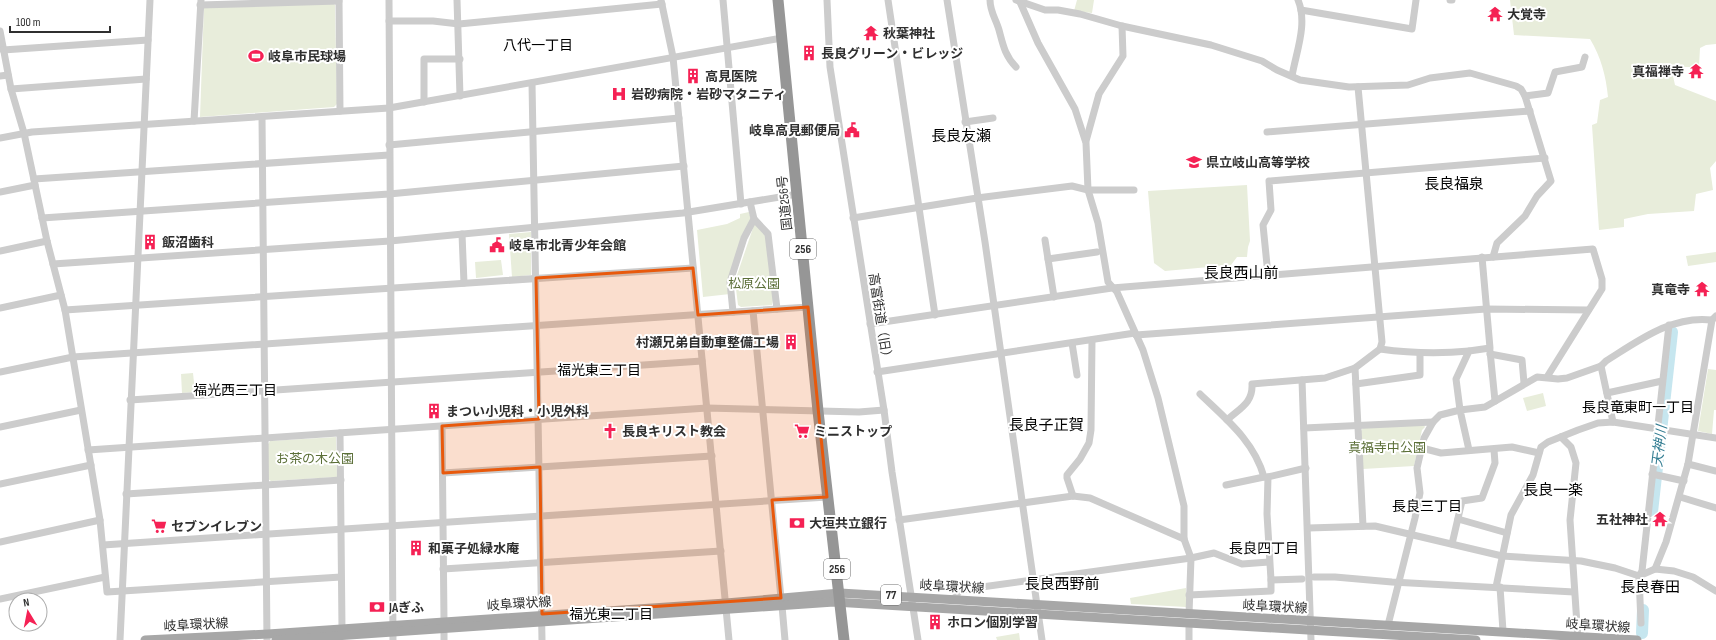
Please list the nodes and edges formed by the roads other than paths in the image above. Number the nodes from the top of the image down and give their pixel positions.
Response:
1 (150, 0) edge
2 (339, 0) edge
3 (388, 0) edge
4 (457, 0) edge
5 (723, 0) edge
6 (778, 0) edge
7 (827, 0) edge
8 (888, 0) edge
9 (947, 0) edge
10 (990, 0) edge
11 (1298, 0) edge
12 (1416, 0) edge
13 (1018, 1) edge
14 (201, 2) edge
15 (662, 2) edge
16 (1301, 10) junction
17 (389, 21) junction
18 (459, 24) junction
19 (1122, 26) junction
20 (0, 31) edge
21 (782, 38) junction
22 (148, 40) junction
23 (727, 48) junction
24 (4, 50) junction
25 (673, 57) junction
26 (1585, 57) dead end
27 (460, 59) junction
28 (1016, 67) dead end
29 (8, 74) junction
30 (0, 76) edge
31 (1292, 76) junction
32 (146, 79) junction
33 (532, 83) junction
34 (1358, 87) junction
35 (11, 89) junction
36 (460, 96) junction
37 (1525, 96) junction
38 (424, 102) junction
39 (389, 108) junction
40 (340, 111) junction
41 (1530, 112) junction
42 (262, 117) junction
43 (679, 118) junction
44 (993, 118) dead end
45 (194, 121) junction
46 (965, 122) junction
47 (144, 124) junction
48 (1361, 125) junction
49 (533, 132) junction
50 (1267, 132) dead end
51 (24, 133) junction
52 (0, 138) edge
53 (1086, 143) junction
54 (389, 145) junction
55 (389, 155) junction
56 (1545, 158) junction
57 (262, 164) junction
58 (684, 166) junction
59 (142, 172) junction
60 (1366, 173) junction
61 (534, 180) junction
62 (34, 182) junction
63 (1088, 190) junction
64 (1134, 190) dead end
65 (0, 192) edge
66 (389, 194) junction
67 (798, 194) junction
68 (977, 198) junction
69 (263, 202) junction
70 (750, 202) junction
71 (741, 204) junction
72 (919, 208) junction
73 (140, 211) junction
74 (688, 213) junction
75 (42, 218) junction
76 (853, 218) junction
77 (754, 219) junction
78 (535, 227) junction
79 (462, 234) junction
80 (1045, 240) dead end
81 (47, 241) junction
82 (390, 241) junction
83 (263, 250) junction
84 (0, 251) edge
85 (1097, 252) dead end
86 (1482, 257) junction
87 (1493, 257) junction
88 (137, 258) junction
89 (1048, 259) junction
90 (53, 264) junction
91 (1374, 266) junction
92 (693, 268) junction
93 (1268, 275) junction
94 (536, 278) junction
95 (464, 283) junction
96 (390, 288) junction
97 (1112, 288) junction
98 (61, 295) junction
99 (264, 297) junction
100 (1054, 297) junction
101 (135, 305) junction
102 (993, 306) junction
103 (808, 307) junction
104 (0, 308) edge
105 (777, 309) junction
106 (1486, 309) junction
107 (65, 310) junction
108 (1588, 310) junction
109 (753, 311) junction
110 (733, 312) junction
111 (935, 314) junction
112 (698, 315) junction
113 (1379, 317) junction
114 (1714, 318) edge
115 (870, 324) junction
116 (537, 325) junction
117 (1669, 325) junction
118 (1136, 334) junction
119 (390, 335) junction
120 (1092, 340) junction
121 (1072, 343) junction
122 (264, 344) junction
123 (1380, 349) junction
124 (1468, 351) junction
125 (1490, 351) junction
126 (1420, 352) junction
127 (132, 353) junction
128 (1001, 353) junction
129 (72, 357) junction
130 (702, 361) junction
131 (1601, 366) junction
132 (1355, 368) junction
133 (0, 372) edge
134 (538, 372) junction
135 (877, 372) junction
136 (1077, 375) dead end
137 (1547, 377) junction
138 (1302, 380) junction
139 (1662, 381) junction
140 (391, 382) junction
141 (1524, 383) junction
142 (1356, 384) junction
143 (265, 391) junction
144 (1607, 393) junction
145 (1200, 394) dead end
146 (130, 400) junction
147 (1495, 401) junction
148 (707, 408) junction
149 (762, 409) junction
150 (81, 410) junction
151 (884, 410) junction
152 (1460, 410) junction
153 (818, 411) junction
154 (539, 419) junction
155 (1227, 420) junction
156 (1433, 422) junction
157 (1613, 422) junction
158 (1358, 425) junction
159 (442, 426) junction
160 (0, 427) edge
161 (1304, 428) junction
162 (1660, 428) junction
163 (391, 429) junction
164 (340, 433) junction
165 (1694, 434) junction
166 (1561, 437) junction
167 (266, 438) junction
168 (1716, 438) edge
169 (128, 447) junction
170 (1422, 448) junction
171 (88, 450) junction
172 (1469, 450) junction
173 (1494, 450) junction
174 (1539, 453) junction
175 (712, 456) junction
176 (1688, 464) junction
177 (91, 465) junction
178 (540, 467) junction
179 (1306, 468) junction
180 (1716, 471) edge
181 (443, 473) junction
182 (1655, 474) junction
183 (1266, 477) junction
184 (340, 480) junction
185 (1684, 481) junction
186 (0, 484) edge
187 (266, 485) junction
188 (1226, 485) dead end
189 (126, 494) junction
190 (1073, 496) junction
191 (1680, 497) junction
192 (827, 498) junction
193 (772, 500) junction
194 (1022, 503) junction
195 (717, 504) junction
196 (1716, 508) edge
197 (541, 516) junction
198 (1458, 519) junction
199 (100, 520) junction
200 (899, 520) junction
201 (443, 523) junction
202 (392, 526) junction
203 (1363, 526) junction
204 (1308, 528) junction
205 (341, 530) junction
206 (1507, 533) junction
207 (267, 534) junction
208 (1411, 535) junction
209 (1184, 539) junction
210 (0, 542) edge
211 (124, 544) junction
212 (1452, 544) junction
213 (103, 545) junction
214 (721, 551) junction
215 (1502, 556) junction
216 (1191, 558) junction
217 (1573, 561) junction
218 (542, 562) junction
219 (1269, 562) junction
220 (443, 569) junction
221 (1655, 569) junction
222 (1639, 576) junction
223 (105, 577) junction
224 (341, 577) junction
225 (1314, 577) dead end
226 (1302, 579) dead end
227 (1033, 580) junction
228 (1271, 580) junction
229 (267, 582) junction
230 (1398, 582) junction
231 (1498, 587) junction
232 (122, 591) junction
233 (1716, 591) edge
234 (1574, 592) junction
235 (1190, 595) junction
236 (837, 598) junction
237 (0, 599) edge
238 (954, 599) junction
239 (912, 601) junction
240 (781, 602) junction
241 (1036, 604) junction
242 (726, 606) junction
243 (1038, 615) junction
244 (542, 617) junction
245 (1189, 619) junction
246 (1310, 620) junction
247 (1641, 623) dead end
248 (444, 624) junction
249 (1388, 625) junction
250 (1311, 630) junction
251 (393, 632) edge
252 (1503, 632) junction
253 (342, 635) edge
254 (268, 637) edge
255 (1578, 638) edge
256 (1447, 639) edge
257 (120, 640) edge
258 (145, 640) edge
259 (276, 640) edge
260 (444, 640) edge
261 (542, 640) edge
262 (730, 640) edge
263 (785, 640) edge
264 (838, 640) edge
265 (844, 640) edge
266 (918, 640) edge
267 (1042, 640) edge
268 (1188, 640) edge
269 (1311, 640) edge
270 (1476, 640) edge
271 (1637, 640) edge

1 - 22 street
2 - 14 street
2 - 40 street
3 - 17 street
4 - 18 street
5 - 23 street
6 - 21 highway, 国道256号 / 256
7 - 76 street, 高富街道（旧）
8 - 72 street
9 - 46 street
10 - 28 street
11 - 16 street
12 - 16 street
13 - 19 street
13 - 53 street
14 - 45 street
15 - 18 street
15 - 25 street
16 - 31 street
17 - 18 street
17 - 39 street
18 - 27 street
19 - 31 street
19 - 53 street
20 - 24 street
21 - 23 street
21 - 67 highway, 国道256号 / 256
22 - 24 street
22 - 32 street
23 - 25 street
23 - 71 street
24 - 29 street
25 - 33 street
25 - 43 street
26 - 37 street
27 - 36 street
27 - 38 street
29 - 30 street
29 - 35 street
31 - 34 street
32 - 35 street
32 - 47 street
33 - 36 street
33 - 49 street
34 - 37 street
34 - 48 street
35 - 51 street
36 - 38 street
37 - 41 street
38 - 39 street
39 - 40 street
39 - 54 street
40 - 42 street
41 - 48 street
41 - 56 street
42 - 45 street
42 - 57 street
43 - 49 street
43 - 58 street
44 - 46 street
45 - 47 street
46 - 68 street
47 - 51 street
47 - 59 street
48 - 50 street
48 - 60 street
49 - 54 street
49 - 61 street
51 - 52 street
51 - 62 street
53 - 63 street
54 - 55 street
55 - 57 street
55 - 66 street
56 - 60 street
56 - 87 street
57 - 59 street
57 - 69 street
58 - 61 street
58 - 74 street
59 - 62 street
59 - 73 street
60 - 91 street
60 - 93 street
61 - 66 street
61 - 78 street
62 - 65 street
62 - 75 street
63 - 64 street
63 - 68 street
63 - 97 street
66 - 69 street
66 - 82 street
67 - 70 street
67 - 103 highway, 国道256号 / 256
68 - 72 street
68 - 102 street
69 - 73 street
69 - 83 street
70 - 71 street
70 - 77 street
71 - 74 street
72 - 76 street
72 - 111 street
73 - 75 street
73 - 88 street
74 - 78 street
74 - 92 street
75 - 81 street
76 - 115 street, 高富街道（旧）
77 - 105 street
77 - 110 street
78 - 79 street
78 - 94 street
79 - 82 street
79 - 95 street
80 - 89 street
81 - 84 street
81 - 90 street
82 - 83 street
82 - 96 street
83 - 88 street
83 - 99 street
85 - 89 street
86 - 87 street
86 - 91 street
86 - 106 street
87 - 108 street
88 - 90 street
88 - 101 street
89 - 100 street
90 - 98 street
91 - 93 street
91 - 113 street
92 - 94 street
92 - 112 street
93 - 97 street
94 - 95 street
94 - 116 street
95 - 96 street
96 - 99 street
96 - 119 street
97 - 100 street
97 - 118 street
98 - 104 street
98 - 107 street
99 - 101 street
99 - 122 street
100 - 102 street
101 - 107 street
101 - 127 street
102 - 111 street
102 - 128 street
103 - 105 street
103 - 153 highway, 国道256号 / 256
105 - 109 street
106 - 108 street
106 - 113 street
106 - 125 street
107 - 129 street
108 - 137 street
109 - 110 street
109 - 149 street
110 - 112 street
111 - 115 street
112 - 116 street
112 - 130 street
113 - 118 street
113 - 123 street
114 - 117 street
114 - 165 street
115 - 135 street, 高富街道（旧）
116 - 119 street
116 - 134 street
117 - 131 street
117 - 139 street
118 - 120 street
118 - 209 street
119 - 122 street
119 - 140 street
120 - 121 street
120 - 190 street
121 - 128 street
121 - 136 street
122 - 127 street
122 - 143 street
123 - 126 street
123 - 132 street
124 - 125 street
124 - 126 street
124 - 152 street
125 - 141 street
125 - 147 street
126 - 142 street
127 - 129 street
127 - 146 street
128 - 135 street
128 - 194 street
129 - 133 street
129 - 150 street
130 - 134 street
130 - 148 street
131 - 137 street
131 - 144 street
132 - 138 street
132 - 142 street
134 - 140 street
134 - 154 street
135 - 151 street, 高富街道（旧）
137 - 141 street
138 - 155 street
138 - 161 street
139 - 144 street
139 - 162 street
140 - 143 street
140 - 163 street
141 - 147 street
142 - 158 street
143 - 146 street
143 - 167 street
144 - 157 street
145 - 155 street
146 - 169 street
147 - 152 street
148 - 149 street
148 - 154 street
148 - 175 street
149 - 153 street
149 - 193 street
150 - 160 street
150 - 171 street
151 - 153 street
151 - 200 street, 高富街道（旧）
152 - 156 street
152 - 172 street
153 - 192 highway, 国道256号 / 256
154 - 159 street
154 - 178 street
155 - 183 street
156 - 158 street
156 - 170 street
157 - 162 street
157 - 166 street
158 - 161 street
158 - 203 street
159 - 163 street
159 - 181 street
161 - 179 street
162 - 165 street
162 - 182 street
163 - 164 street
163 - 202 street
164 - 167 street
164 - 184 street
165 - 168 street
165 - 176 street
166 - 174 street
166 - 217 street
167 - 169 street
167 - 187 street
169 - 171 street
169 - 189 street
170 - 172 street
170 - 208 street
171 - 177 street
172 - 173 street
173 - 174 street
173 - 198 street
174 - 206 street
175 - 178 street
175 - 195 street
176 - 180 street
176 - 185 street
177 - 186 street
177 - 199 street
178 - 181 street
178 - 197 street
179 - 183 street
179 - 204 street
181 - 201 street
182 - 185 street
182 - 222 street
183 - 188 street
183 - 219 street
184 - 187 street
184 - 205 street
185 - 191 street
187 - 189 street
187 - 207 street
189 - 211 street
190 - 194 street
190 - 209 street
191 - 196 street
191 - 221 street
192 - 193 street
192 - 236 highway, 国道256号 / 256
193 - 195 street
193 - 240 street
194 - 200 street
194 - 227 street
195 - 197 street
195 - 214 street
197 - 201 street
197 - 218 street
198 - 206 street
198 - 212 street
199 - 210 street
199 - 213 street
200 - 239 street, 高富街道（旧）
201 - 202 street
201 - 220 street
202 - 205 street
202 - 251 street
203 - 204 street
203 - 208 street
204 - 246 street
205 - 207 street
205 - 224 street
206 - 215 street
207 - 211 street
207 - 229 street
208 - 212 street
208 - 230 street
209 - 216 street
211 - 213 street
211 - 232 street
212 - 215 street
213 - 223 street
214 - 218 street
214 - 242 street
215 - 217 street
215 - 231 street
216 - 219 street
216 - 227 street
216 - 235 street
217 - 222 street
217 - 234 street
218 - 220 street
218 - 244 street
219 - 228 street
220 - 248 street
221 - 222 street
221 - 233 street
222 - 247 street
223 - 232 street
223 - 237 street
224 - 229 street
224 - 253 street
225 - 230 street
226 - 228 street
227 - 238 street
227 - 241 street
228 - 235 street
229 - 232 street
229 - 254 street
230 - 231 street
230 - 249 street
231 - 234 street
231 - 252 street
232 - 257 street
234 - 255 street
235 - 245 street
236 - 239 main road, 岐阜環状線 / 77
236 - 240 main road, 岐阜環状線 / 77
236 - 264 highway, 国道256号 / 256
236 - 265 highway, 国道256号 / 256
238 - 239 main road, 岐阜環状線 / 77
238 - 241 main road, 岐阜環状線 / 77
239 - 243 main road, 岐阜環状線 / 77
239 - 266 street, 高富街道（旧）
240 - 242 main road, 岐阜環状線 / 77
240 - 263 street
241 - 243 street
241 - 245 main road, 岐阜環状線 / 77
242 - 244 main road, 岐阜環状線 / 77
242 - 262 street
243 - 245 main road, 岐阜環状線 / 77
243 - 267 street
244 - 248 main road, 岐阜環状線 / 77
244 - 261 street
245 - 246 main road, 岐阜環状線 / 77
245 - 250 main road, 岐阜環状線 / 77
245 - 268 street
246 - 249 main road, 岐阜環状線 / 77
246 - 250 street
248 - 251 main road, 岐阜環状線 / 77
248 - 260 street
249 - 252 main road, 岐阜環状線 / 77
250 - 256 main road, 岐阜環状線 / 77
250 - 269 street
251 - 253 main road, 岐阜環状線 / 77
252 - 255 main road, 岐阜環状線 / 77
253 - 254 main road, 岐阜環状線 / 77
253 - 259 main road, 岐阜環状線 / 77
254 - 258 main road, 岐阜環状線 / 77
255 - 271 main road, 岐阜環状線 / 77
256 - 270 main road, 岐阜環状線 / 77

